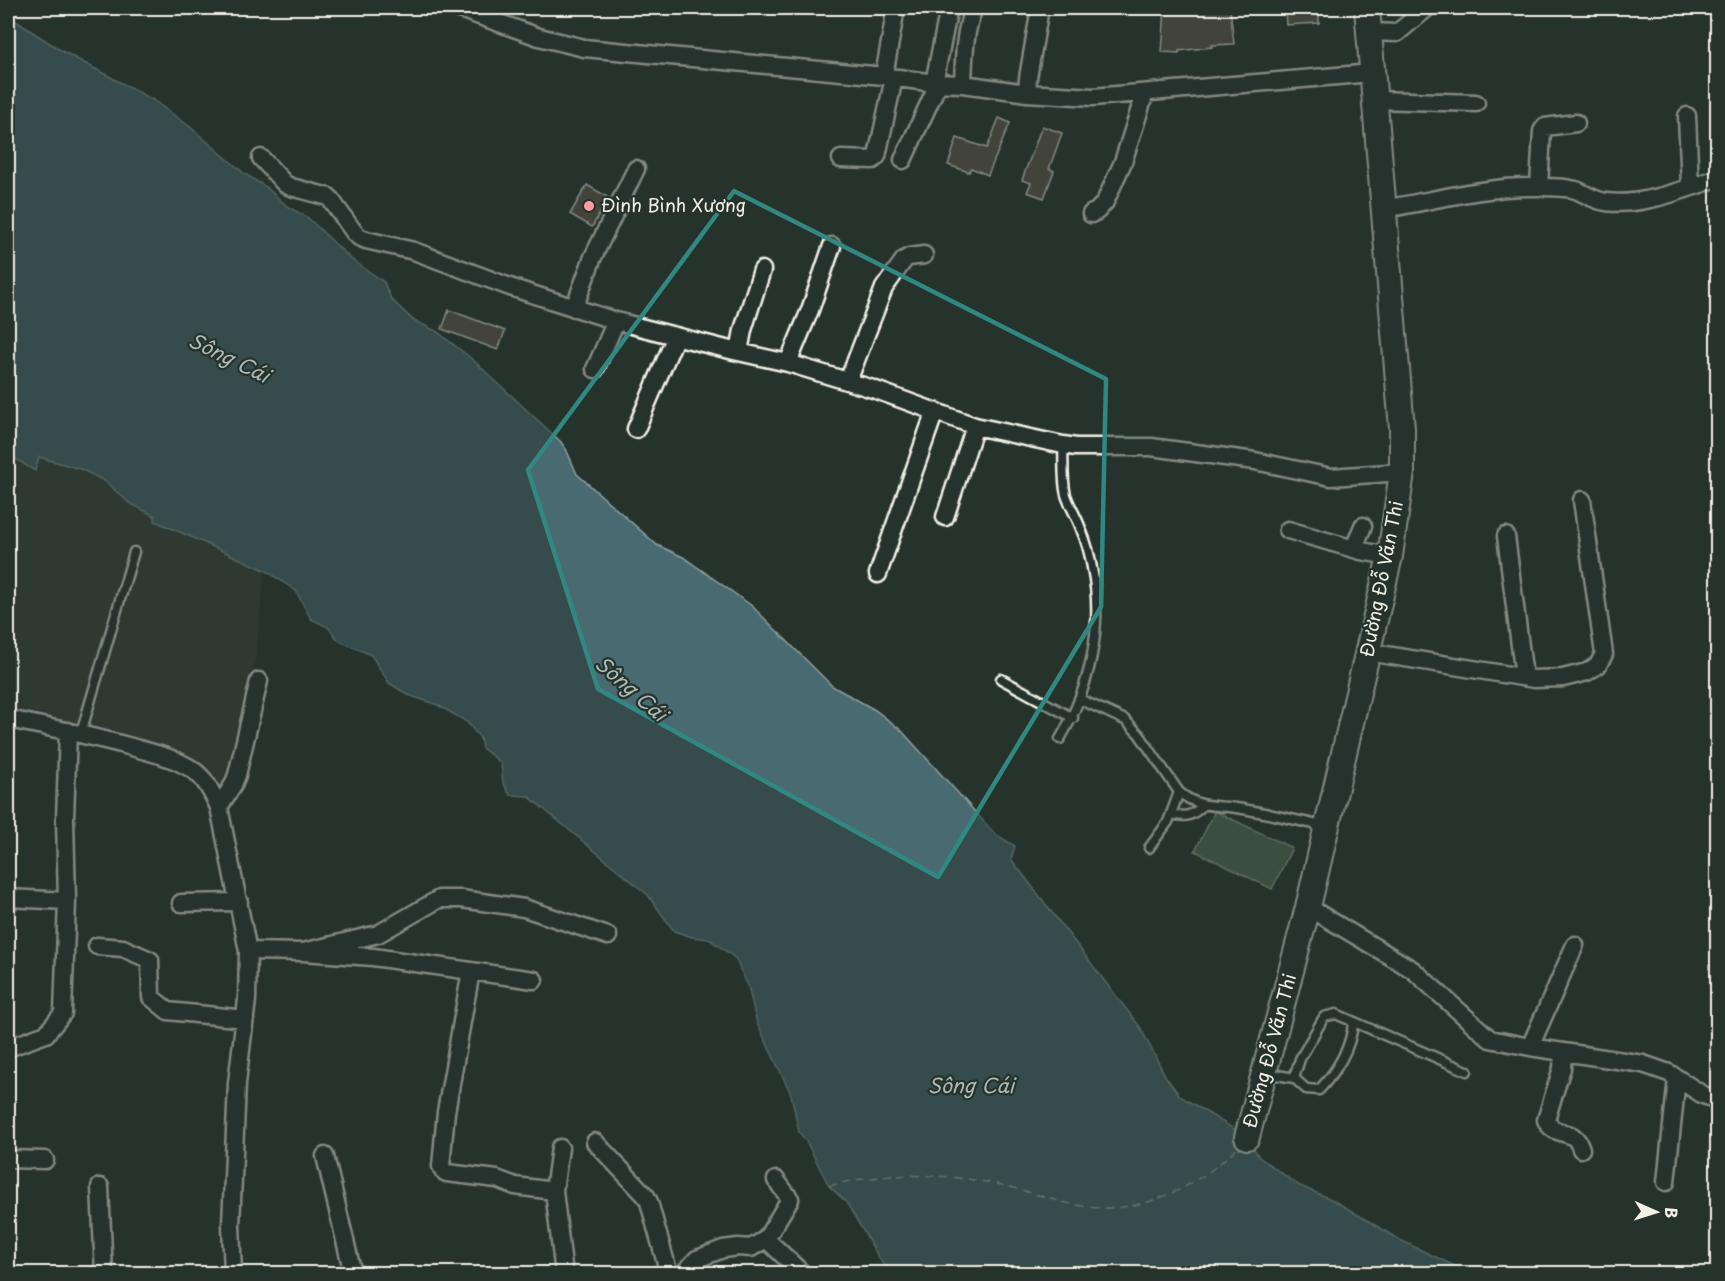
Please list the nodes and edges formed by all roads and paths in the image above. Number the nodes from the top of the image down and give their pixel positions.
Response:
1 (458, 8) edge
2 (896, 8) edge
3 (949, 8) edge
4 (974, 8) edge
5 (1040, 8) edge
6 (1367, 8) edge
7 (1427, 8) edge
8 (1369, 32) junction
9 (1372, 73) junction
10 (889, 77) junction
11 (936, 84) junction
12 (963, 84) junction
13 (1027, 93) junction
14 (1145, 93) junction
15 (1375, 100) junction
16 (1476, 102) dead end
17 (1687, 116) dead end
18 (1576, 123) dead end
19 (261, 158) dead end
20 (841, 159) dead end
21 (903, 160) dead end
22 (636, 169) dead end
23 (1718, 177) edge
24 (1539, 187) junction
25 (1690, 187) junction
26 (1384, 209) junction
27 (1091, 214) dead end
28 (832, 246) dead end
29 (924, 255) dead end
30 (762, 270) dead end
31 (574, 308) junction
32 (616, 321) junction
33 (676, 336) junction
34 (739, 352) junction
35 (788, 363) junction
36 (595, 369) dead end
37 (848, 381) junction
38 (935, 411) junction
39 (975, 426) junction
40 (636, 429) dead end
41 (1064, 445) junction
42 (1402, 472) junction
43 (1582, 500) dead end
44 (945, 517) dead end
45 (1363, 526) dead end
46 (1288, 530) dead end
47 (1506, 536) dead end
48 (1354, 548) junction
49 (134, 552) dead end
50 (1390, 556) junction
51 (878, 574) dead end
52 (1368, 652) junction
53 (1524, 677) junction
54 (1000, 679) dead end
55 (259, 681) dead end
56 (1079, 699) junction
57 (1073, 718) junction
58 (8, 719) edge
59 (75, 732) junction
60 (1060, 739) dead end
61 (1179, 792) junction
62 (1203, 805) junction
63 (219, 807) junction
64 (1171, 814) junction
65 (1327, 827) junction
66 (1149, 848) dead end
67 (8, 898) edge
68 (67, 901) junction
69 (239, 902) junction
70 (181, 903) dead end
71 (1308, 906) junction
72 (608, 936) dead end
73 (1575, 945) dead end
74 (97, 946) dead end
75 (248, 951) junction
76 (303, 952) junction
77 (471, 971) junction
78 (534, 980) dead end
79 (245, 1019) junction
80 (1353, 1022) junction
81 (1530, 1047) junction
82 (8, 1048) edge
83 (1563, 1052) junction
84 (1467, 1071) dead end
85 (1265, 1072) junction
86 (1294, 1078) junction
87 (1677, 1078) junction
88 (1718, 1100) edge
89 (1247, 1137) dead end
90 (595, 1142) dead end
91 (560, 1148) dead end
92 (1581, 1149) dead end
93 (325, 1156) dead end
94 (8, 1159) edge
95 (45, 1160) dead end
96 (776, 1180) dead end
97 (1666, 1182) dead end
98 (100, 1187) dead end
99 (554, 1191) junction
100 (766, 1239) junction
101 (104, 1274) edge
102 (233, 1274) edge
103 (353, 1274) edge
104 (564, 1274) edge
105 (669, 1274) edge
106 (683, 1274) edge
107 (803, 1274) edge

1 - 10 street
2 - 10 street
3 - 11 street
4 - 12 street
5 - 13 street
6 - 8 street, Đường Đỗ Văn Thi
7 - 8 street
8 - 9 street, Đường Đỗ Văn Thi
9 - 14 street
9 - 15 street, Đường Đỗ Văn Thi
10 - 11 street
10 - 20 street
11 - 12 street
11 - 21 street
12 - 13 street
13 - 14 street
14 - 27 street
15 - 16 street
15 - 26 street, Đường Đỗ Văn Thi
17 - 25 street
18 - 24 street
19 - 31 street
22 - 31 street
23 - 25 street
24 - 25 street
24 - 26 street
26 - 42 street, Đường Đỗ Văn Thi
28 - 35 street
29 - 37 street
30 - 34 street
31 - 32 street
32 - 33 street
32 - 36 street
33 - 34 street
33 - 40 street
34 - 35 street
35 - 37 street
37 - 38 street
38 - 39 street
38 - 51 street
39 - 41 street
39 - 44 street
41 - 42 street
41 - 56 lane
42 - 50 street, Đường Đỗ Văn Thi
43 - 53 street
45 - 48 street
46 - 48 street
47 - 53 street
48 - 50 street
49 - 59 lane
50 - 52 street, Đường Đỗ Văn Thi
52 - 53 street
52 - 65 street, Đường Đỗ Văn Thi
54 - 57 lane
55 - 63 street
56 - 57 lane
56 - 61 lane
57 - 60 lane
58 - 59 street
59 - 63 street
59 - 68 street
61 - 62 lane
61 - 64 lane
62 - 64 lane
62 - 65 lane
63 - 69 street
64 - 66 lane
65 - 71 street, Đường Đỗ Văn Thi
67 - 68 street
68 - 82 street
69 - 70 street
69 - 75 street
71 - 81 street
71 - 85 street, Đường Đỗ Văn Thi
72 - 76 street
73 - 81 street
74 - 79 street
75 - 76 street
75 - 79 street
76 - 77 street
77 - 78 street
77 - 99 street
79 - 102 street
80 - 84 lane
80 - 86 lane
80 - 86 lane
81 - 83 street
83 - 87 street
83 - 92 street
85 - 86 lane
85 - 89 street, Đường Đỗ Văn Thi
87 - 88 street
87 - 97 street
90 - 105 street
91 - 99 street
93 - 103 street
94 - 95 street
96 - 100 street
98 - 101 street
99 - 104 street
100 - 106 street
100 - 107 street

